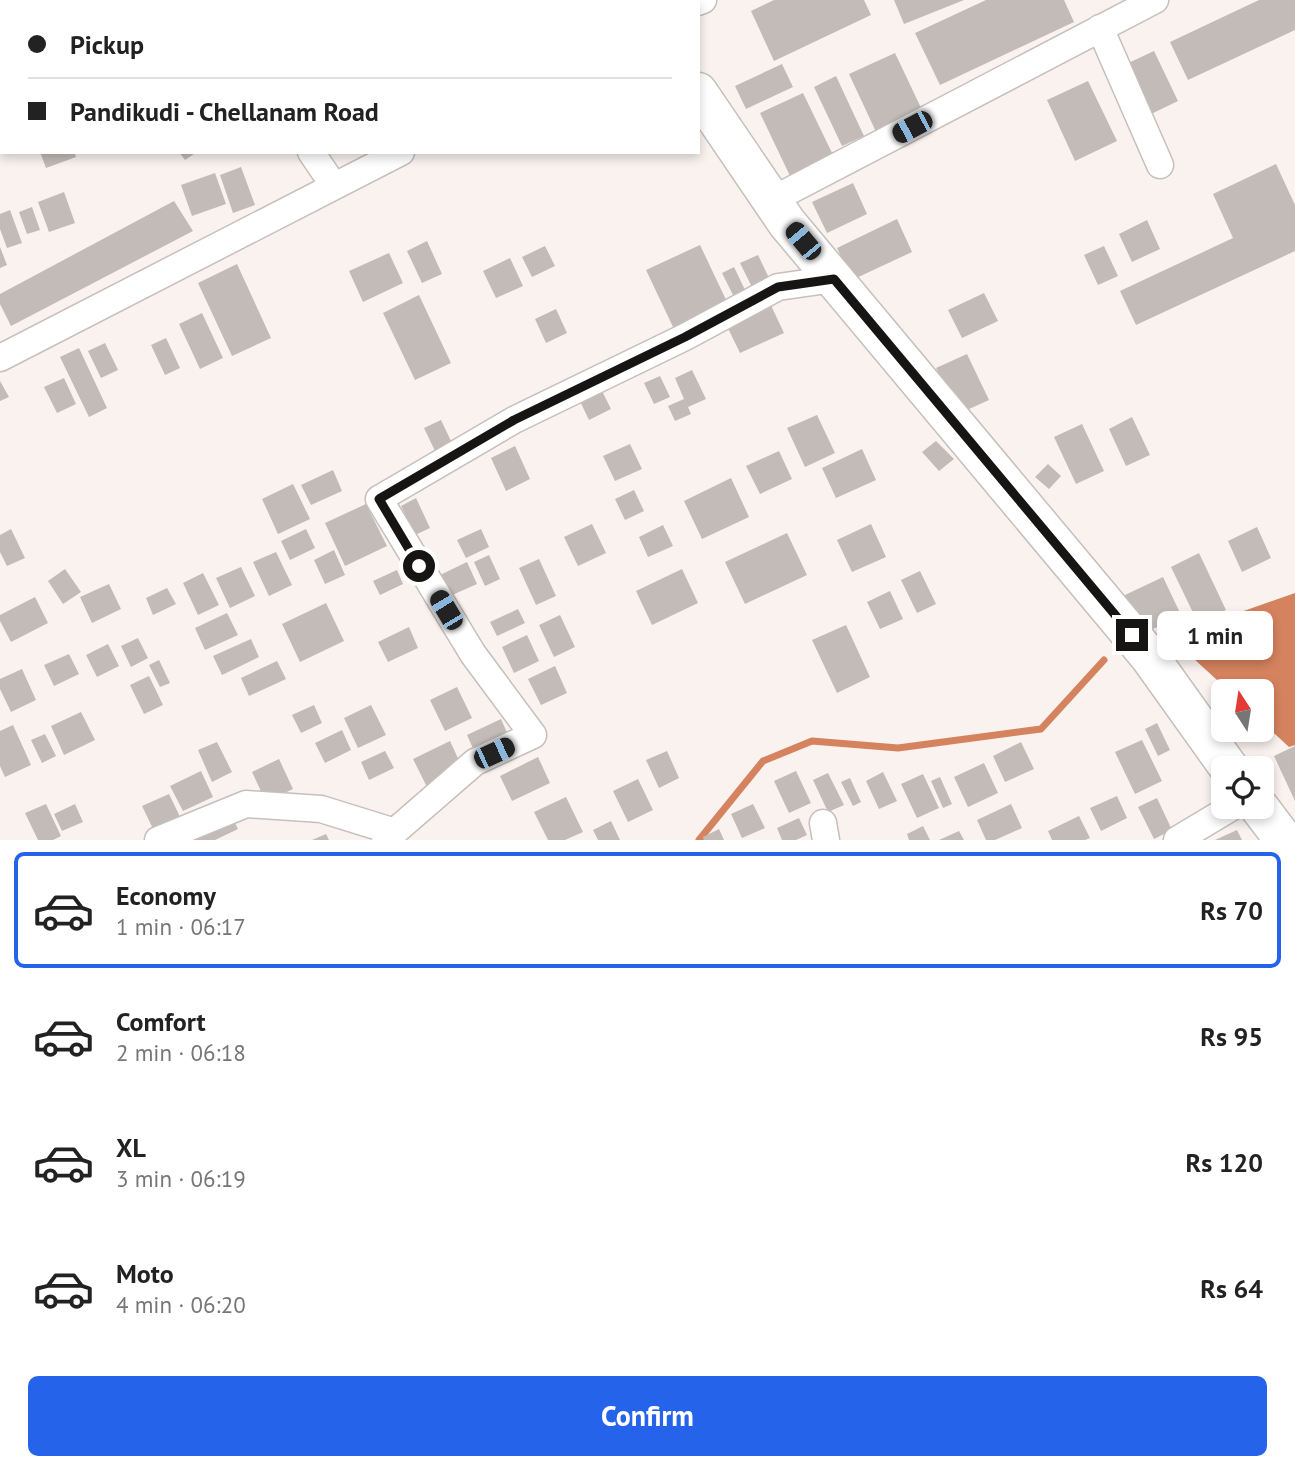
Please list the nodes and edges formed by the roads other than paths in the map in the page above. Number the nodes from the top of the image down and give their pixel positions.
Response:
1 (1155, 0) edge
2 (1100, 29) junction
3 (700, 95) edge
4 (312, 154) edge
5 (397, 154) edge
6 (1160, 165) dead end
7 (334, 186) junction
8 (772, 200) junction
9 (834, 279) junction
10 (0, 358) edge
11 (1220, 756) edge
12 (1212, 819) edge
13 (1268, 819) edge
14 (390, 836) edge
15 (158, 840) edge
16 (1177, 840) edge
17 (1284, 840) edge

1 - 2 street
2 - 6 street
2 - 8 street
3 - 8 main road
4 - 7 street
5 - 7 street
7 - 10 street
8 - 9 main road
9 - 11 main road
9 - 14 street
12 - 16 street
13 - 17 main road
14 - 15 street

